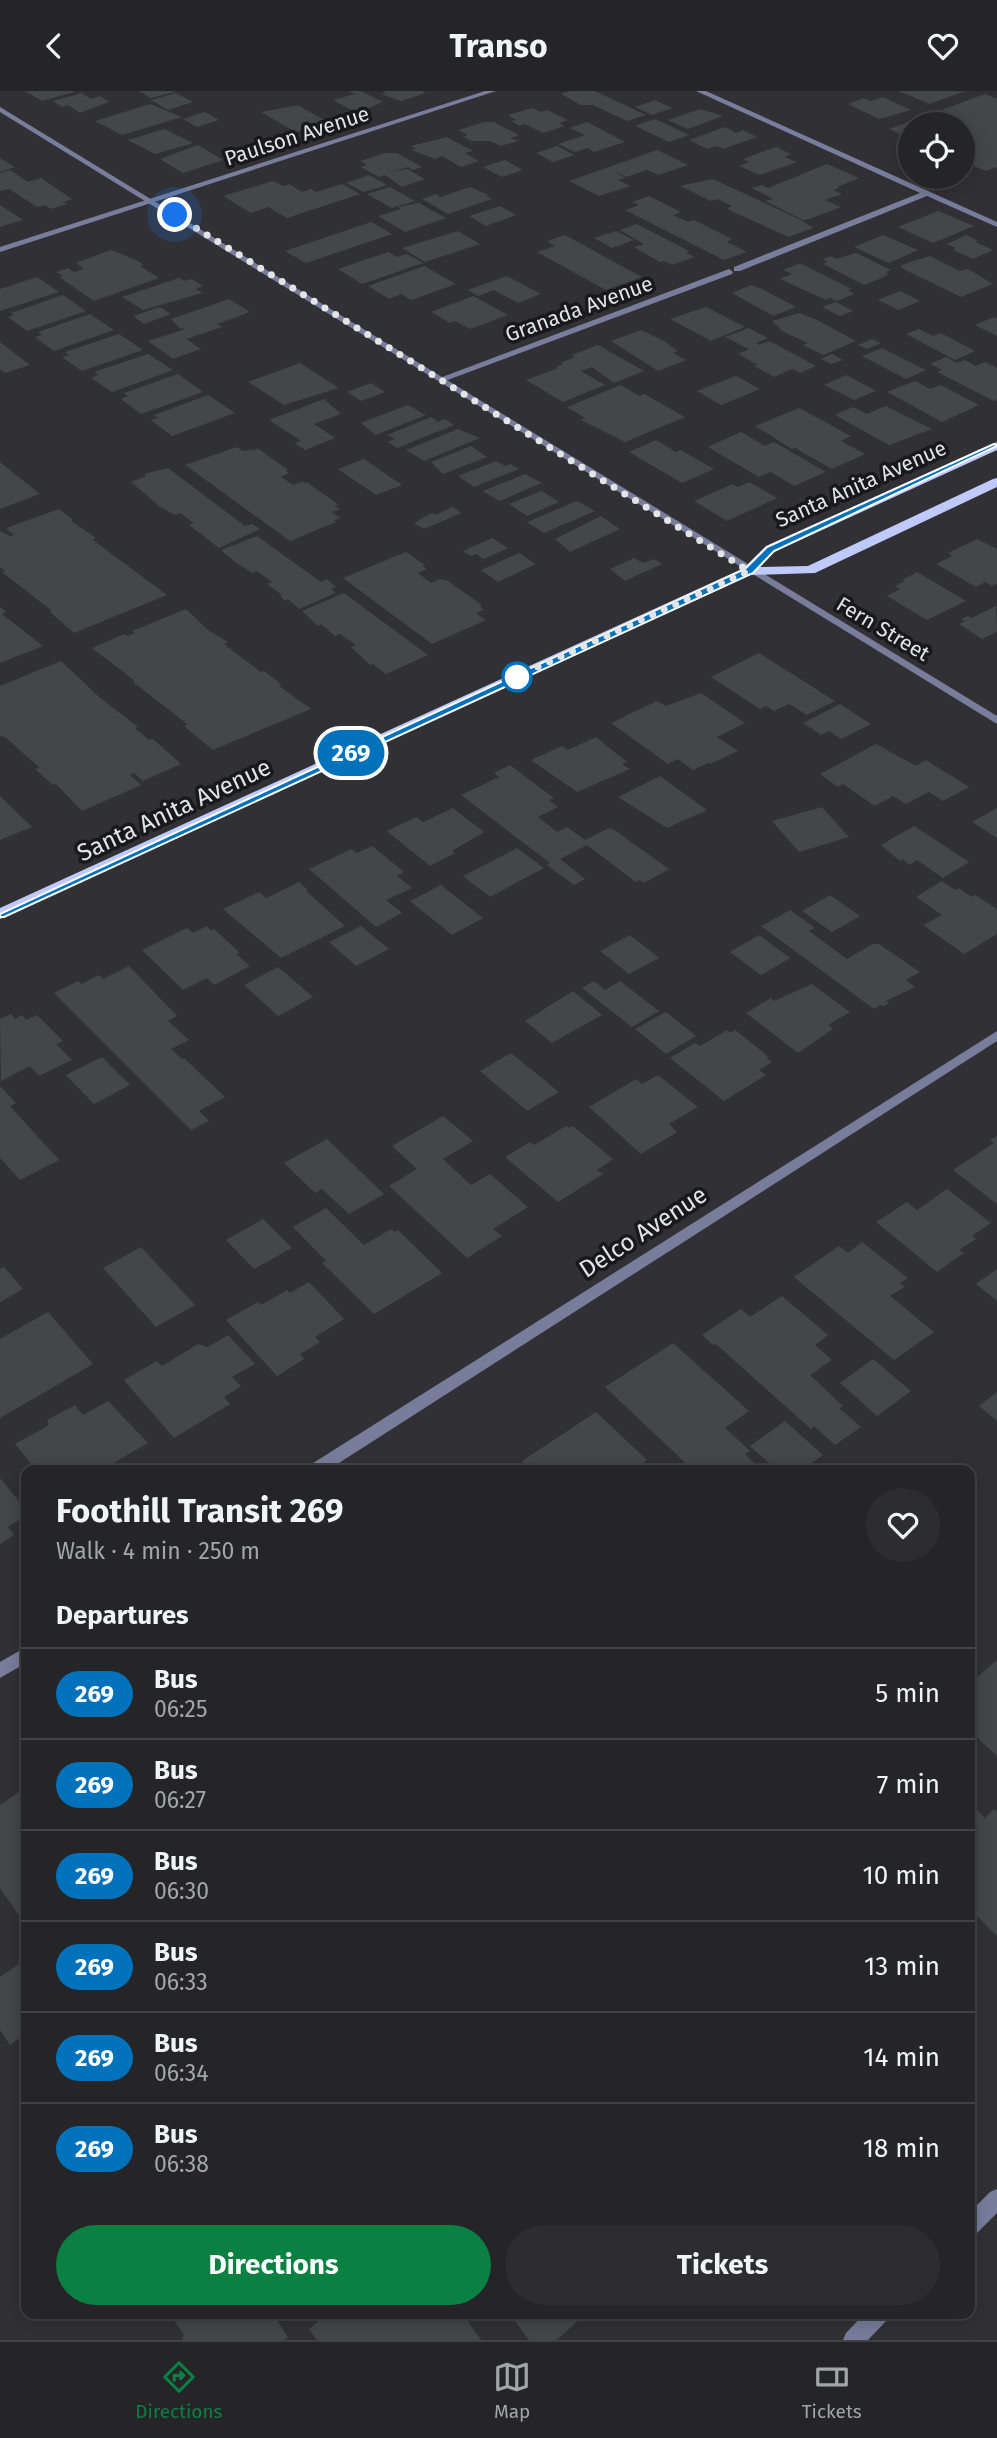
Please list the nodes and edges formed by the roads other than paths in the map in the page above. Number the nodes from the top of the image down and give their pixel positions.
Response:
1 (492, 91) edge
2 (700, 91) edge
3 (0, 109) edge
4 (926, 194) junction
5 (153, 201) junction
6 (997, 225) edge
7 (0, 250) edge
8 (442, 379) junction
9 (997, 446) edge
10 (997, 482) edge
11 (749, 571) junction
12 (997, 721) edge
13 (0, 914) edge
14 (997, 1035) edge
15 (323, 1465) edge
16 (21, 1657) edge
17 (0, 1671) edge
18 (997, 2199) edge
19 (975, 2221) edge
20 (874, 2319) edge
21 (853, 2340) edge

1 - 5 street, Paulson Avenue
2 - 4 street
3 - 5 street, Fern Street
4 - 6 street
4 - 8 street, Granada Avenue
5 - 7 street, Paulson Avenue
5 - 8 street, Fern Street
8 - 11 street, Fern Street
9 - 11 main road, Santa Anita Avenue
10 - 11 main road, Santa Anita Avenue
11 - 12 street, Fern Street
11 - 13 main road, Santa Anita Avenue
14 - 15 street, Delco Avenue
16 - 17 street
18 - 19 street
20 - 21 street

